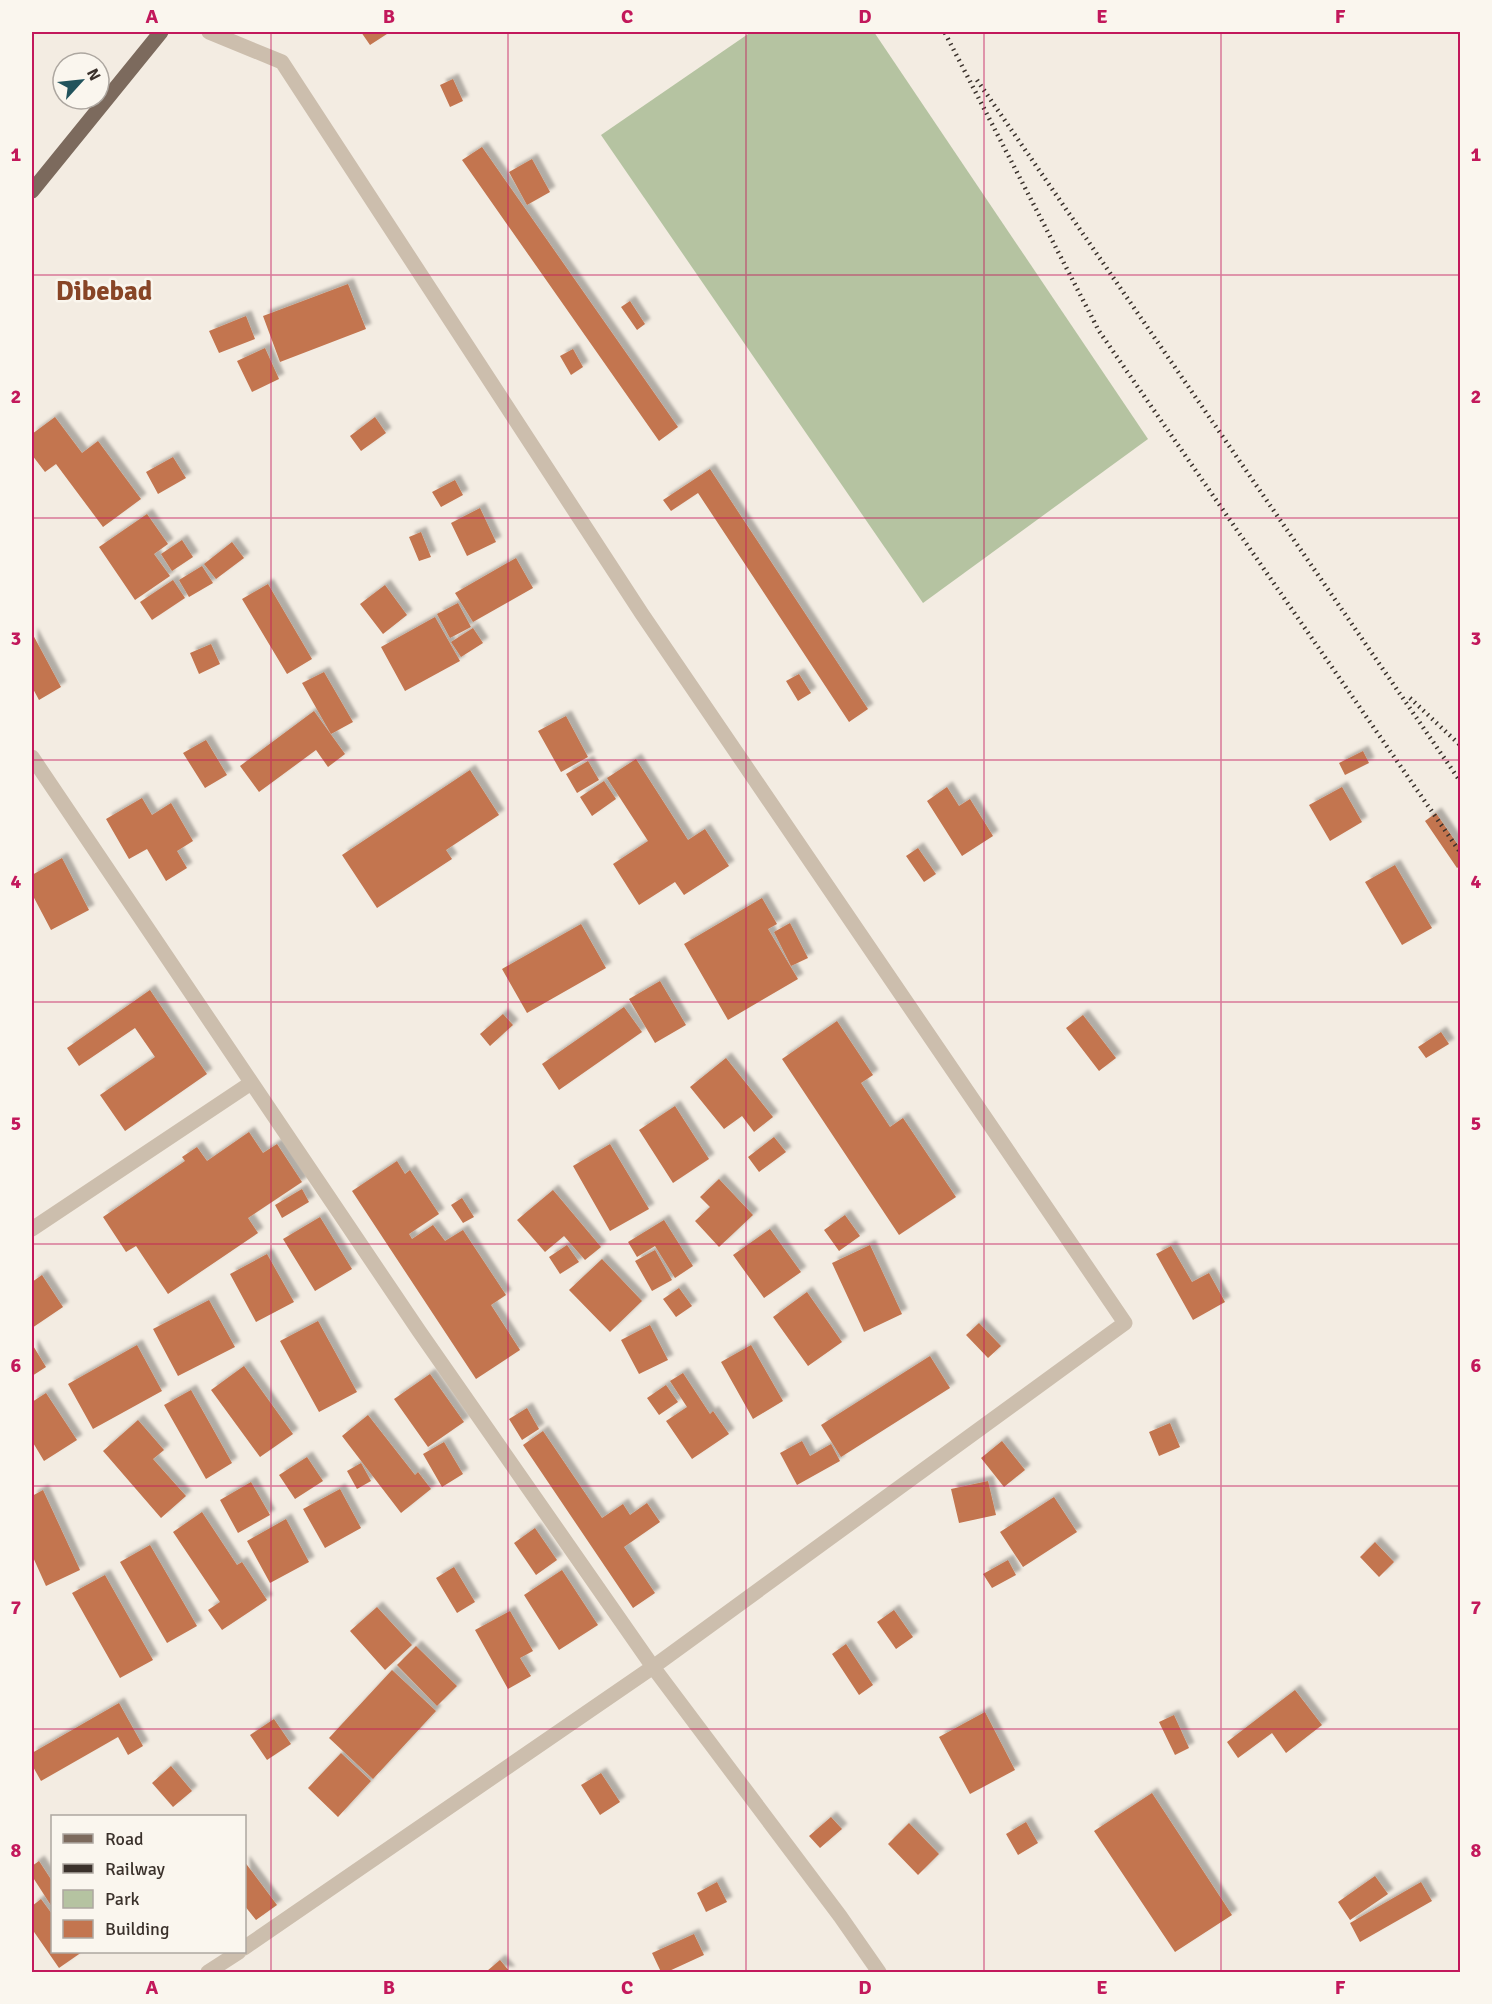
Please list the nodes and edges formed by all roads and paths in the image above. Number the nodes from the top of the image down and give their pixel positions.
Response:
1 (161, 32) edge
2 (209, 32) edge
3 (32, 190) edge
4 (32, 757) edge
5 (251, 1083) junction
6 (32, 1229) edge
7 (653, 1667) junction
8 (246, 1947) edge
9 (237, 1953) edge
10 (208, 1972) edge
11 (879, 1972) edge

1 - 3 main road
2 - 7 street
4 - 5 street
5 - 6 street
5 - 7 street
7 - 8 street
7 - 11 street
9 - 10 street

